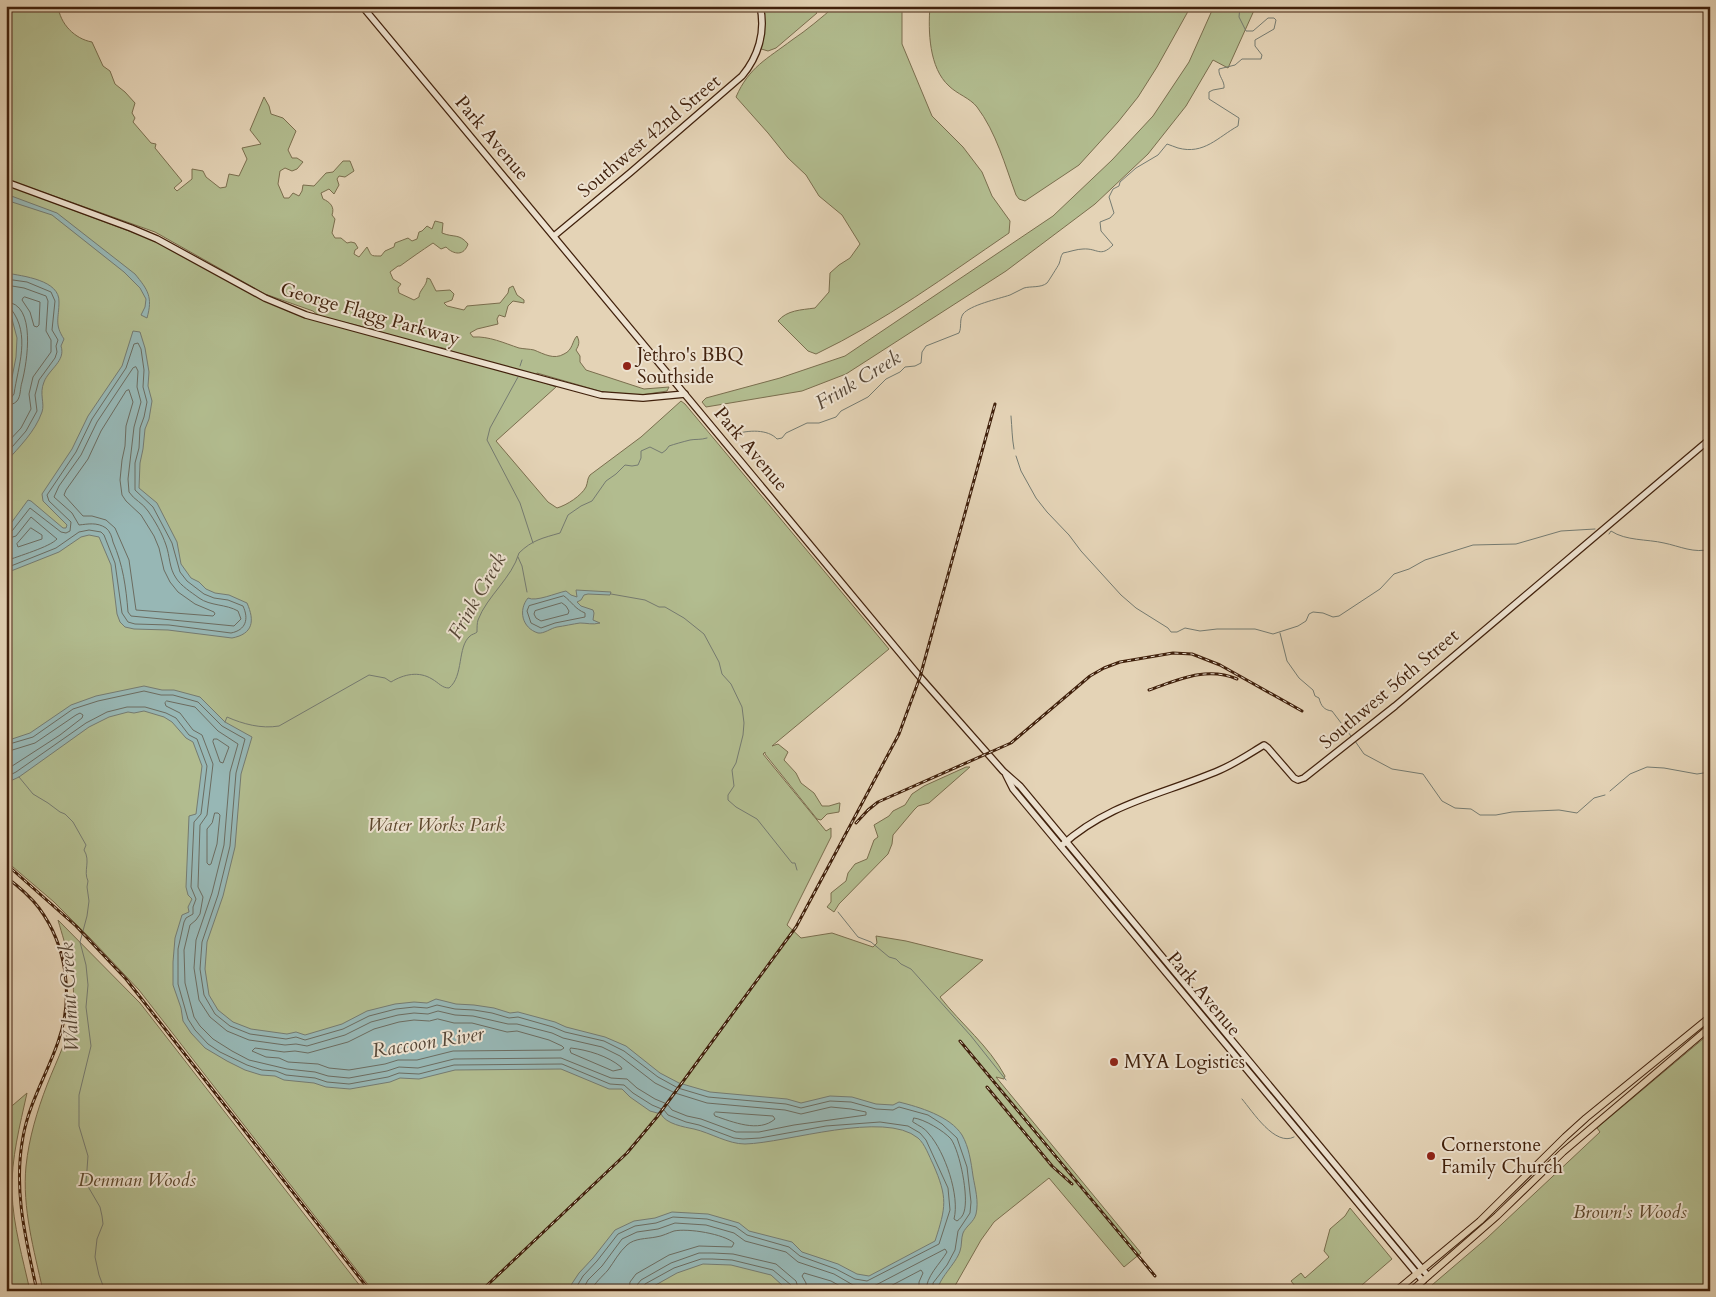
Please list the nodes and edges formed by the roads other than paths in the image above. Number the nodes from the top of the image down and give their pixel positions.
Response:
1 (362, 6) edge
2 (760, 6) edge
3 (6, 182) edge
4 (554, 236) junction
5 (685, 394) junction
6 (1710, 440) edge
7 (1004, 771) junction
8 (1067, 842) junction
9 (1062, 846) junction
10 (1710, 1017) edge
11 (1710, 1027) edge
12 (1419, 1272) junction
13 (1426, 1279) junction
14 (1396, 1291) edge
15 (1411, 1291) edge

1 - 4 main road, Park Avenue
2 - 4 main road, Southwest 42nd Street
3 - 5 main road, George Flagg Parkway
4 - 5 main road, Park Avenue
5 - 7 main road, Park Avenue
6 - 8 main road, Southwest 56th Street
7 - 8 main road, Park Avenue
7 - 9 main road, Park Avenue
8 - 9 main road, Southwest 56th Street
8 - 12 main road, Park Avenue
9 - 12 main road, Park Avenue
10 - 12 main road
11 - 13 main road
12 - 13 main road, Park Avenue
12 - 14 main road
13 - 15 main road

